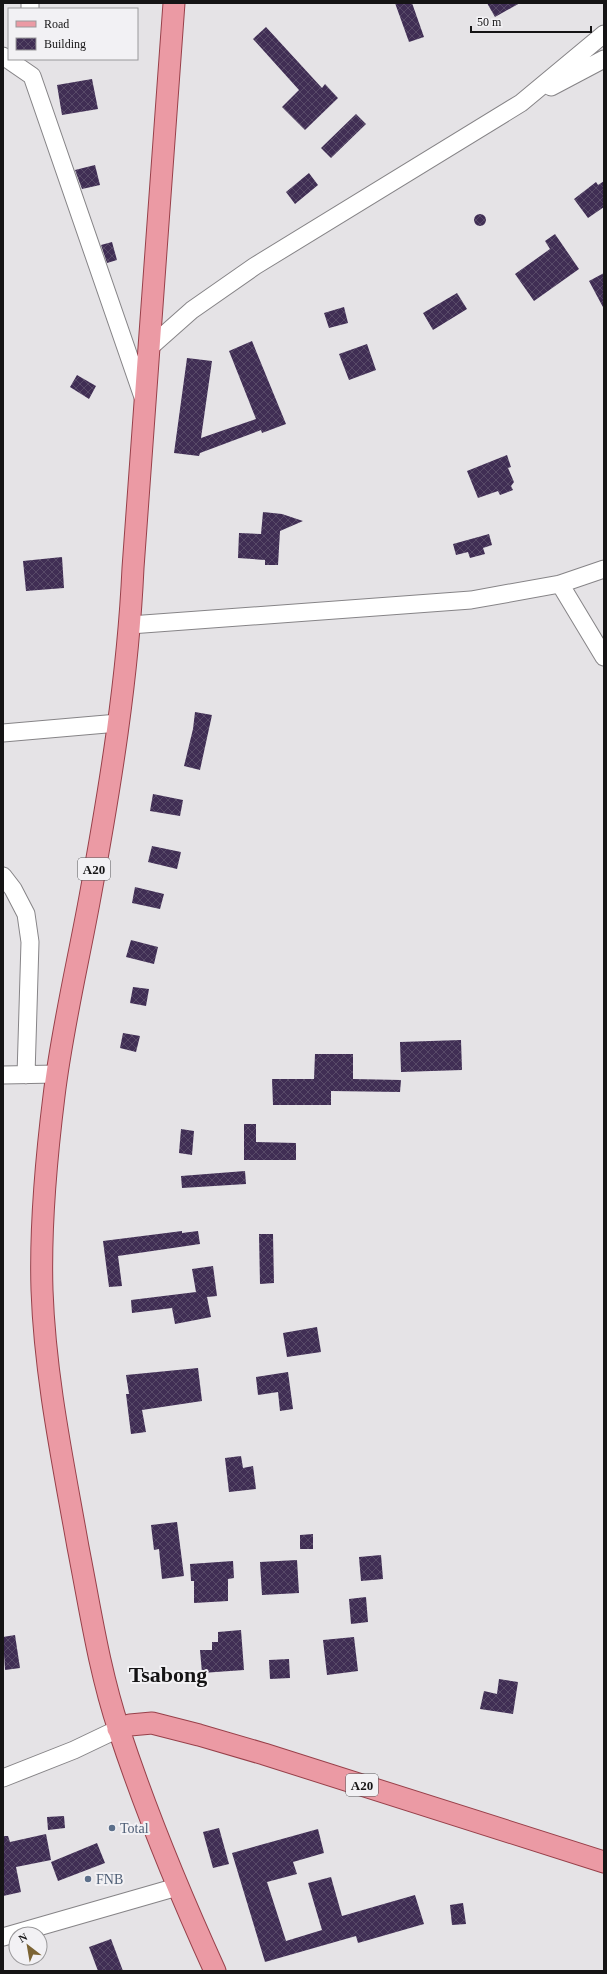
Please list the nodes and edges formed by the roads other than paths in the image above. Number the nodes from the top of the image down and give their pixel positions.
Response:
1 (174, 3) edge
2 (604, 34) edge
3 (604, 59) edge
4 (9, 60) edge
5 (32, 60) edge
6 (32, 76) junction
7 (521, 103) junction
8 (148, 349) junction
9 (144, 402) junction
10 (604, 569) edge
11 (560, 584) junction
12 (130, 625) junction
13 (604, 657) edge
14 (118, 723) junction
15 (3, 733) edge
16 (3, 876) edge
17 (57, 1074) junction
18 (3, 1075) edge
19 (26, 1075) junction
20 (118, 1729) junction
21 (3, 1778) edge
22 (604, 1862) edge
23 (177, 1887) junction
24 (3, 1937) edge
25 (215, 1971) edge

1 - 8 main road, A20
2 - 7 street
3 - 7 street
4 - 6 street
5 - 6 street
6 - 9 street
7 - 8 street
8 - 9 main road, A20
9 - 12 main road, A20
10 - 11 street
11 - 12 street
11 - 13 street
12 - 14 main road, A20
14 - 15 street
14 - 17 main road, A20
16 - 19 street
17 - 19 street
17 - 20 main road, A20
18 - 19 street
20 - 21 street
20 - 22 main road, A20
20 - 23 main road
23 - 24 street
23 - 25 main road

